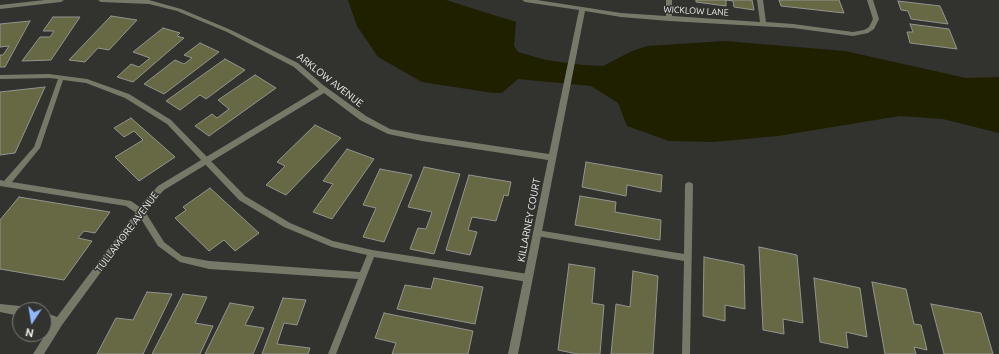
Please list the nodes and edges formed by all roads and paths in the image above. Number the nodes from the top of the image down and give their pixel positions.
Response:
1 (61, 0) edge
2 (101, 0) edge
3 (525, 0) edge
4 (669, 0) edge
5 (760, 0) edge
6 (870, 0) edge
7 (536, 1) edge
8 (0, 7) edge
9 (582, 10) junction
10 (669, 19) junction
11 (762, 24) junction
12 (0, 76) edge
13 (61, 78) junction
14 (324, 89) junction
15 (552, 158) junction
16 (206, 160) junction
17 (3, 183) edge
18 (689, 185) dead end
19 (141, 212) junction
20 (537, 233) junction
21 (372, 253) junction
22 (688, 258) junction
23 (363, 276) junction
24 (528, 278) junction
25 (0, 308) edge
26 (12, 310) edge
27 (52, 320) edge
28 (59, 322) junction
29 (38, 354) edge
30 (332, 354) edge
31 (513, 354) edge
32 (686, 354) edge

1 - 8 street
2 - 14 street, ARKLOW AVENUE
3 - 7 street, WICKLOW LANE
4 - 10 street
5 - 11 street
6 - 11 street, WICKLOW LANE
7 - 9 street, WICKLOW LANE
9 - 10 street, WICKLOW LANE
9 - 15 street, KILLARNEY COURT
10 - 11 street, WICKLOW LANE
12 - 13 lane
13 - 16 lane
13 - 17 lane
14 - 15 street, ARKLOW AVENUE
14 - 16 street, TULLAMORE AVENUE
15 - 20 street, KILLARNEY COURT
16 - 19 street, TULLAMORE AVENUE
16 - 21 lane
17 - 19 lane
18 - 22 lane
19 - 23 lane
19 - 28 street, TULLAMORE AVENUE
20 - 22 lane
20 - 24 street, KILLARNEY COURT
21 - 23 lane
21 - 24 lane
22 - 32 lane
23 - 30 lane
24 - 31 street, KILLARNEY COURT
25 - 26 street
27 - 28 street
28 - 29 street, TULLAMORE AVENUE

